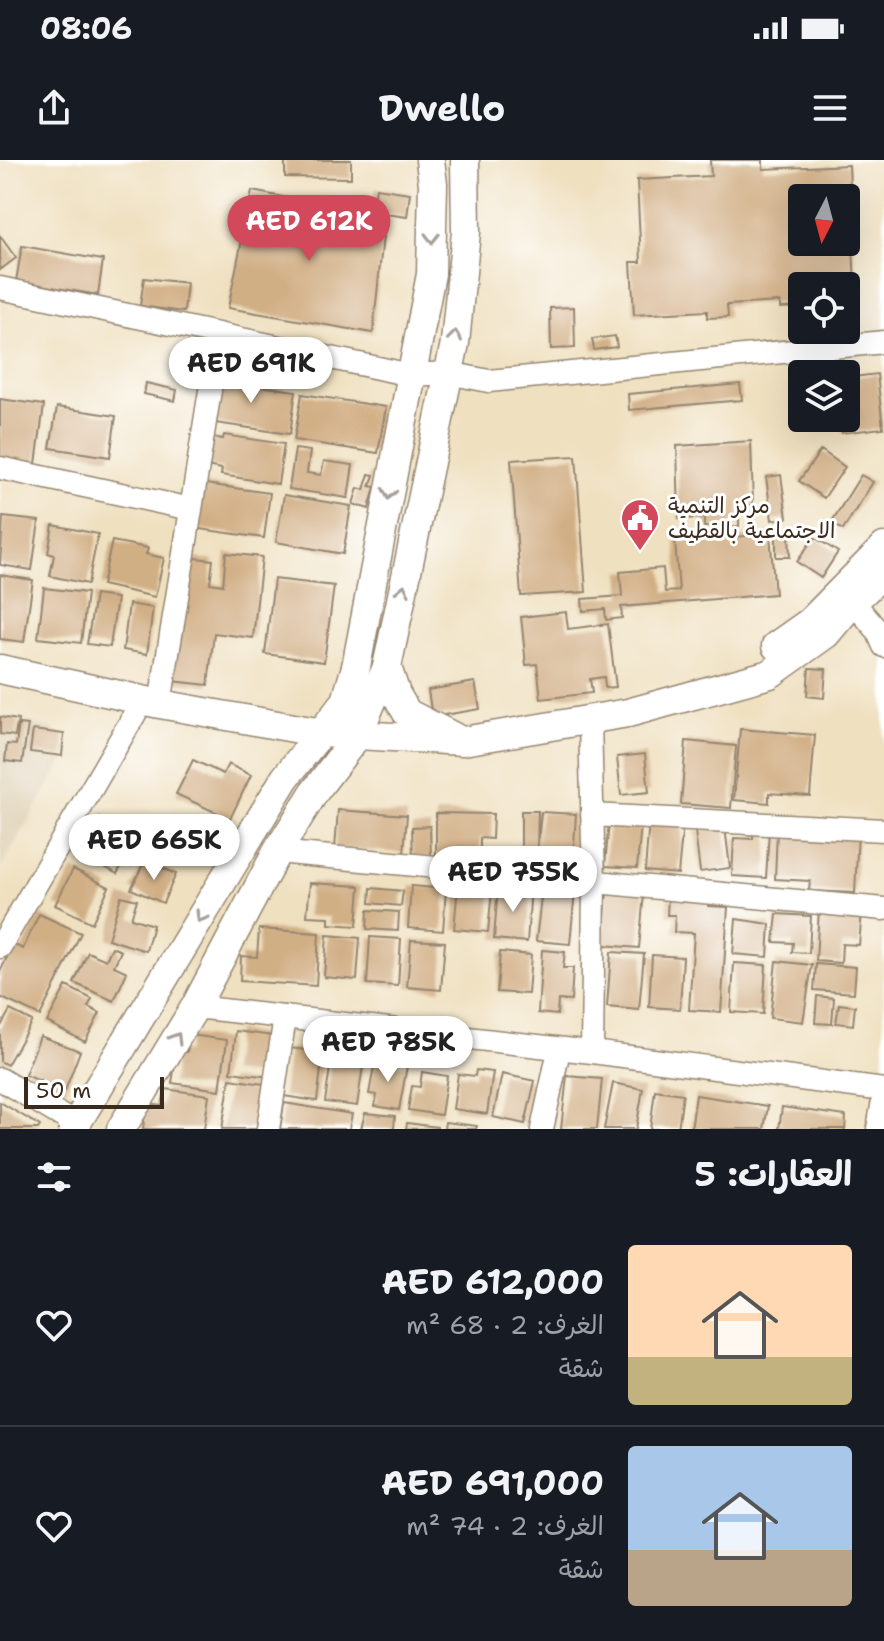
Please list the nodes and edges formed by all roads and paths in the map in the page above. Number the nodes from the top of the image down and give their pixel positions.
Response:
1 (430, 160) edge
2 (465, 160) edge
3 (0, 288) edge
4 (219, 334) junction
5 (884, 342) edge
6 (448, 373) junction
7 (411, 375) junction
8 (0, 468) edge
9 (191, 509) junction
10 (884, 547) edge
11 (884, 572) edge
12 (853, 602) junction
13 (884, 646) edge
14 (387, 667) junction
15 (0, 669) edge
16 (738, 683) junction
17 (151, 702) junction
18 (590, 720) junction
19 (322, 733) junction
20 (357, 736) junction
21 (463, 741) junction
22 (592, 815) junction
23 (884, 830) edge
24 (277, 852) junction
25 (594, 883) junction
26 (884, 909) edge
27 (2, 940) edge
28 (195, 1007) junction
29 (285, 1017) junction
30 (559, 1050) junction
31 (592, 1052) junction
32 (0, 1079) edge
33 (884, 1093) edge
34 (74, 1126) edge
35 (121, 1129) edge
36 (268, 1129) edge
37 (542, 1129) edge
38 (878, 1129) edge

1 -> 7 street
6 -> 2 street
3 - 4 street
4 - 7 street
4 - 9 street
5 - 6 street
6 - 7 street
14 -> 6 street
7 -> 19 street
8 - 9 street
9 - 17 street
10 - 16 street
11 - 12 street
12 - 13 street
12 - 16 street
14 - 20 street
14 - 21 street
15 - 17 street
16 - 18 street
17 - 19 street
17 - 27 street
18 - 21 street
18 - 22 street
19 - 20 street
19 -> 34 street
20 - 21 street
20 - 24 street
22 - 23 street
22 - 25 street
24 - 25 street
24 - 28 street
25 - 26 street
25 - 31 street
28 - 29 street
35 -> 28 street
29 - 30 street
29 - 36 street
30 - 31 street
30 - 37 street
31 - 33 street
32 - 34 street
33 - 38 street

